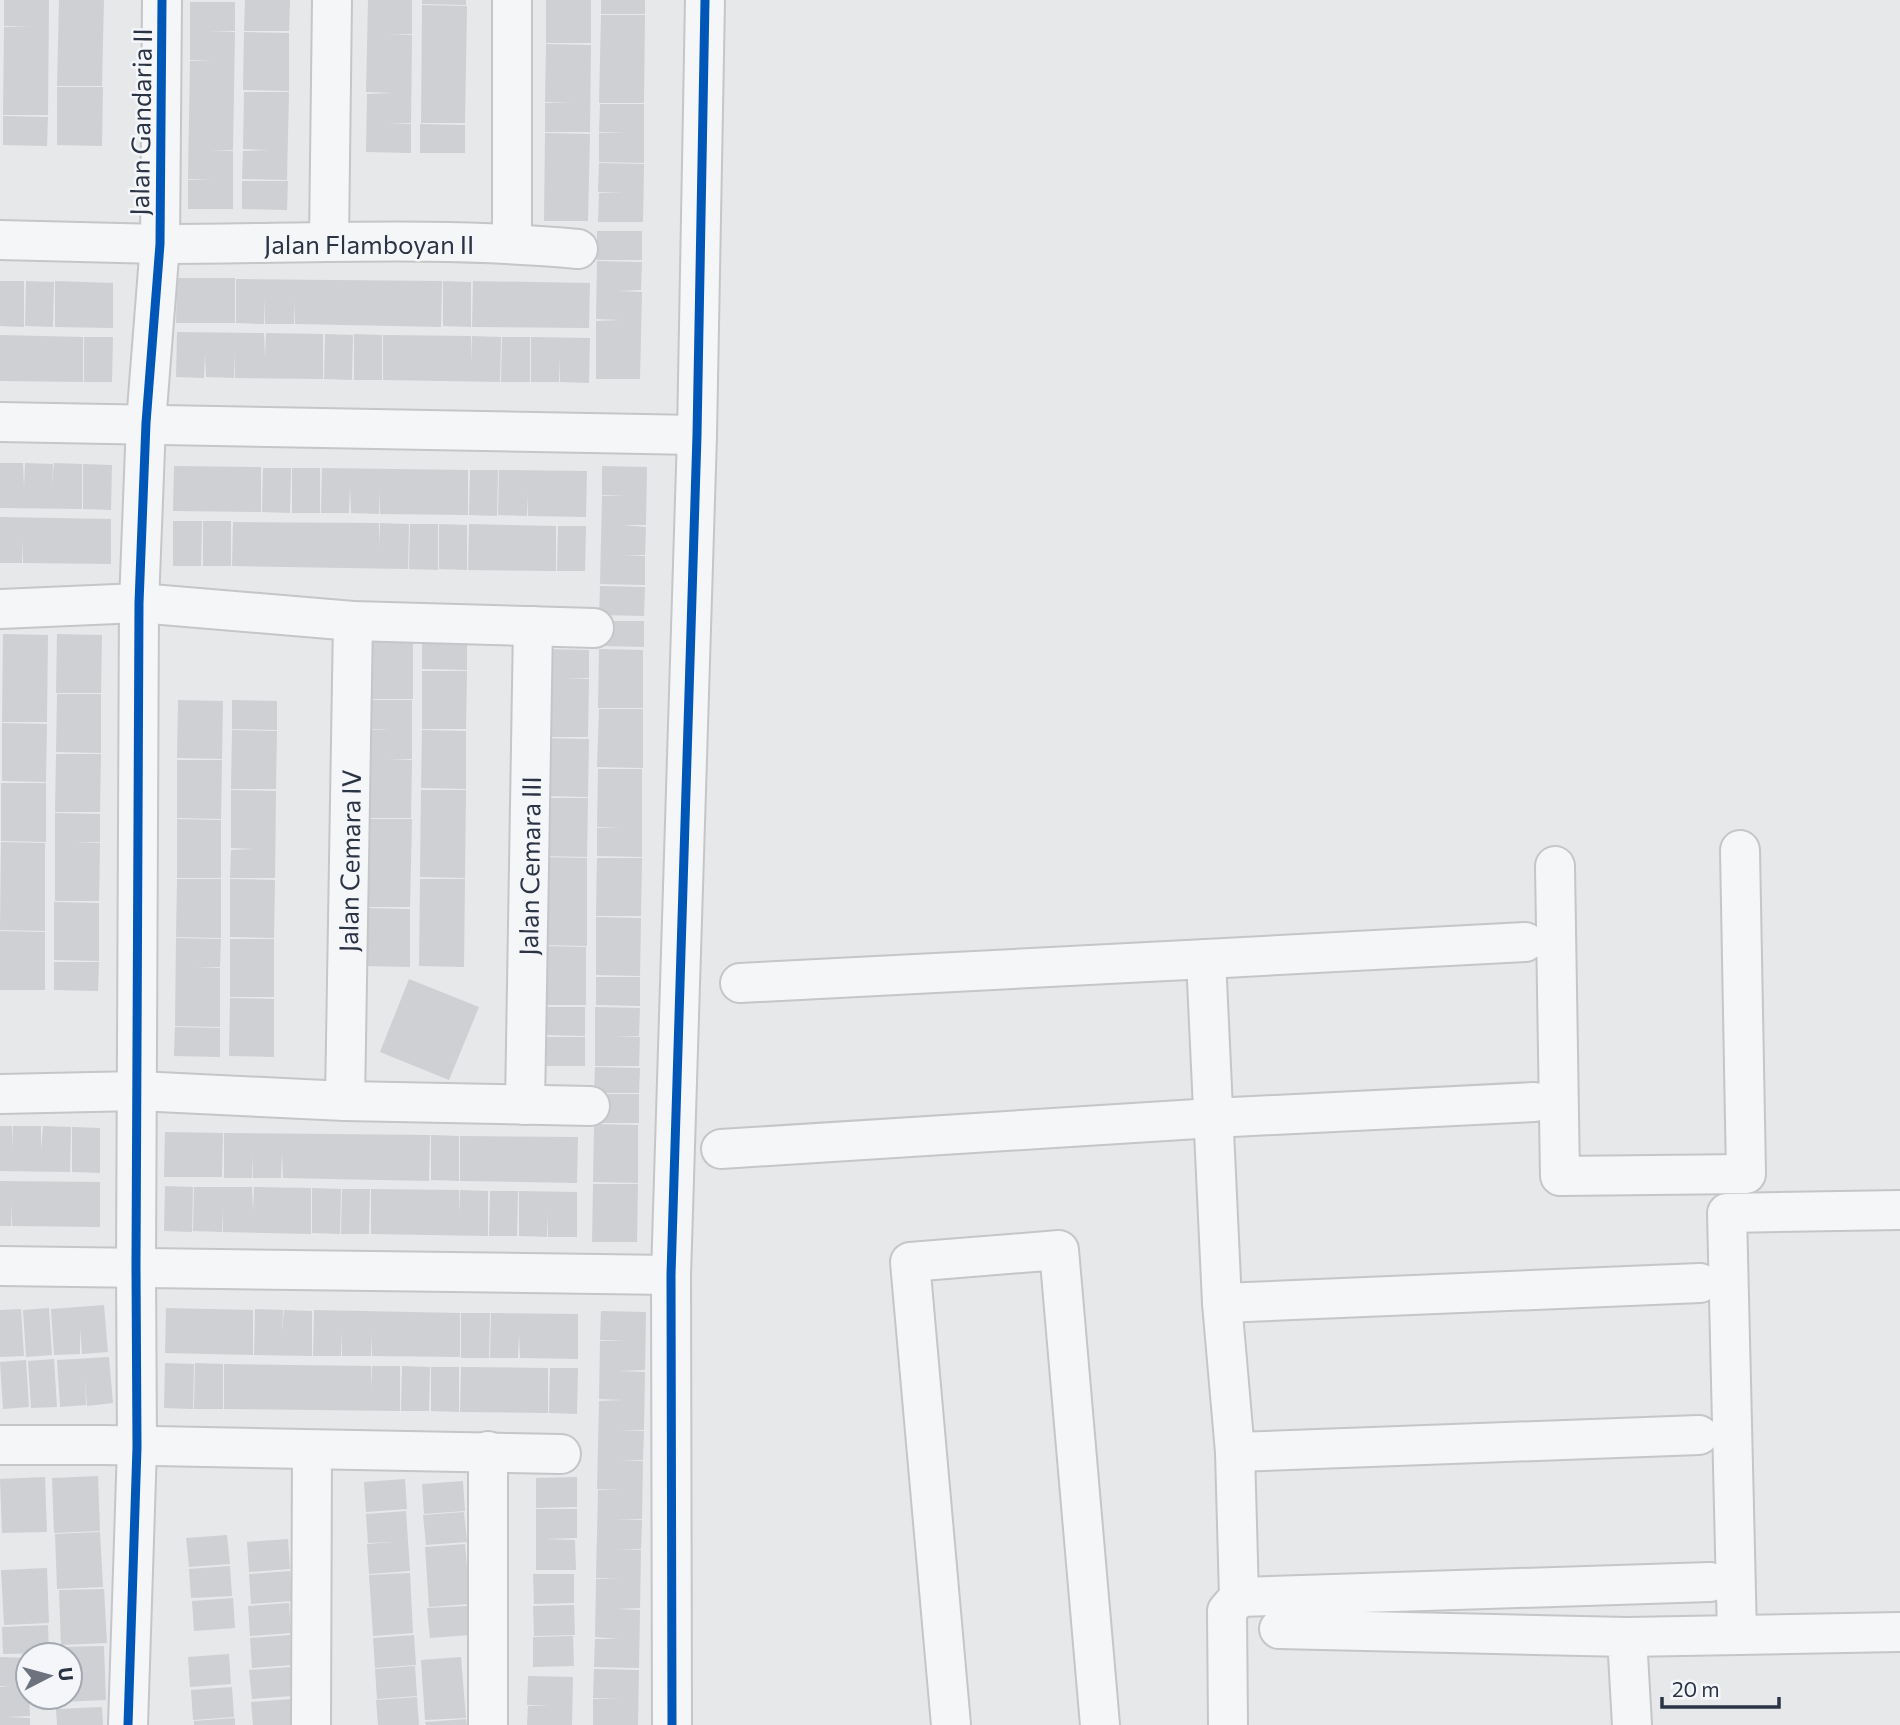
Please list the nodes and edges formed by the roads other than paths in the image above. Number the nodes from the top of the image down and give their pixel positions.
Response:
1 (162, 0) edge
2 (332, 0) edge
3 (512, 0) edge
4 (705, 0) edge
5 (0, 240) edge
6 (329, 241) junction
7 (512, 243) junction
8 (160, 244) junction
9 (578, 249) dead end
10 (0, 422) edge
11 (146, 423) junction
12 (696, 435) junction
13 (139, 603) junction
14 (0, 609) edge
15 (353, 621) junction
16 (533, 626) junction
17 (594, 628) dead end
18 (1740, 850) dead end
19 (1555, 866) dead end
20 (1525, 942) dead end
21 (1206, 959) junction
22 (740, 983) dead end
23 (138, 1091) junction
24 (0, 1094) edge
25 (345, 1101) junction
26 (1534, 1102) dead end
27 (525, 1105) junction
28 (590, 1106) dead end
29 (1213, 1118) junction
30 (720, 1149) dead end
31 (1746, 1174) junction
32 (1900, 1210) edge
33 (1727, 1213) junction
34 (0, 1266) edge
35 (136, 1266) junction
36 (671, 1275) junction
37 (1700, 1283) dead end
38 (1222, 1303) junction
39 (1699, 1435) dead end
40 (0, 1445) edge
41 (137, 1447) junction
42 (313, 1450) junction
43 (488, 1451) junction
44 (1235, 1452) junction
45 (561, 1454) dead end
46 (1710, 1582) dead end
47 (1239, 1597) junction
48 (1279, 1629) dead end
49 (1900, 1632) edge
50 (1737, 1635) junction
51 (1627, 1637) junction
52 (128, 1725) edge
53 (311, 1725) edge
54 (488, 1725) edge
55 (672, 1725) edge
56 (951, 1725) edge
57 (1100, 1725) edge
58 (1228, 1725) edge
59 (1632, 1725) edge

1 - 8 street, Jalan Gandaria II
2 - 6 street
3 - 7 street
4 - 12 street
5 - 8 street, Jalan Flamboyan II
6 - 7 street, Jalan Flamboyan II
6 - 8 street, Jalan Flamboyan II
7 - 9 street, Jalan Flamboyan II
8 - 11 street, Jalan Gandaria II
10 - 11 street
11 - 12 street
11 - 13 street, Jalan Gandaria II
12 - 36 street
13 - 14 street
13 - 15 street
13 - 23 street, Jalan Gandaria II
15 - 16 street
15 - 25 street, Jalan Cemara IV
16 - 17 street
16 - 27 street, Jalan Cemara III
18 - 31 street
19 - 31 street
20 - 21 street
21 - 22 street
21 - 29 street
23 - 24 street
23 - 25 street
23 - 35 street, Jalan Gandaria II
25 - 27 street
26 - 29 street
27 - 28 street
29 - 30 street
29 - 38 street
31 - 33 street
32 - 33 street
33 - 50 street
34 - 35 street
35 - 36 street
35 - 41 street, Jalan Gandaria II
36 - 55 street
37 - 38 street
38 - 44 street
39 - 44 street
40 - 41 street
41 - 42 street
41 - 52 street, Jalan Gandaria II
42 - 43 street
42 - 53 street
43 - 45 street
43 - 54 street
44 - 47 street
46 - 47 street
47 - 58 street
48 - 51 street
49 - 50 street
50 - 51 street
51 - 59 street
56 - 57 street

